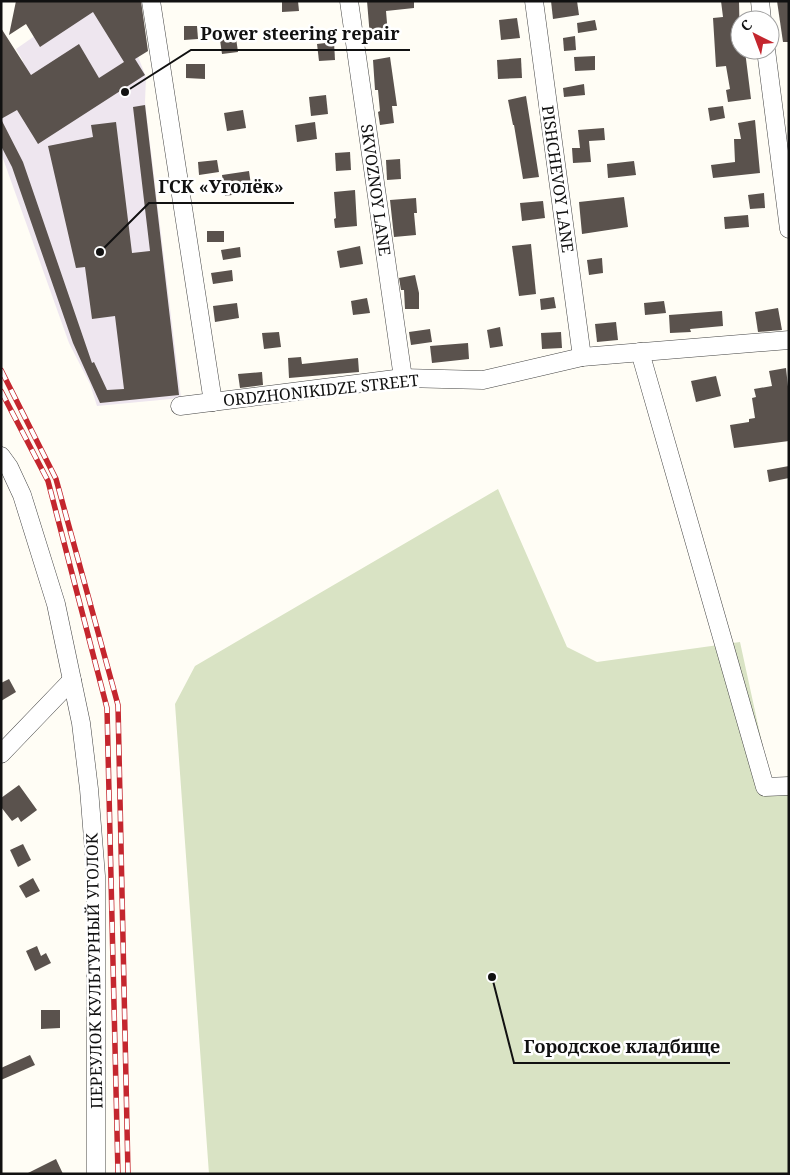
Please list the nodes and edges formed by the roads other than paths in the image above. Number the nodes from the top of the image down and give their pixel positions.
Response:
1 (151, 1) edge
2 (349, 1) edge
3 (534, 1) edge
4 (767, 60) edge
5 (789, 229) edge
6 (789, 340) edge
7 (640, 352) junction
8 (582, 357) junction
9 (403, 378) junction
10 (213, 402) junction
11 (180, 406) dead end
12 (1, 456) edge
13 (72, 680) junction
14 (1, 754) edge
15 (789, 786) edge
16 (96, 1174) edge

1 - 10 street
2 - 9 street, SKVOZNOY LANE
3 - 8 street, PISHCHEVOY LANE
4 - 5 street
6 - 7 street, ORDZHONIKIDZE STREET
7 - 8 street, ORDZHONIKIDZE STREET
7 - 15 street
8 - 9 street, ORDZHONIKIDZE STREET
9 - 10 street, ORDZHONIKIDZE STREET
10 - 11 street, ORDZHONIKIDZE STREET
12 - 13 street, ПЕРЕУЛОК КУЛЬТУРНЫЙ УГОЛОК
13 - 14 street
13 - 16 street, ПЕРЕУЛОК КУЛЬТУРНЫЙ УГОЛОК

